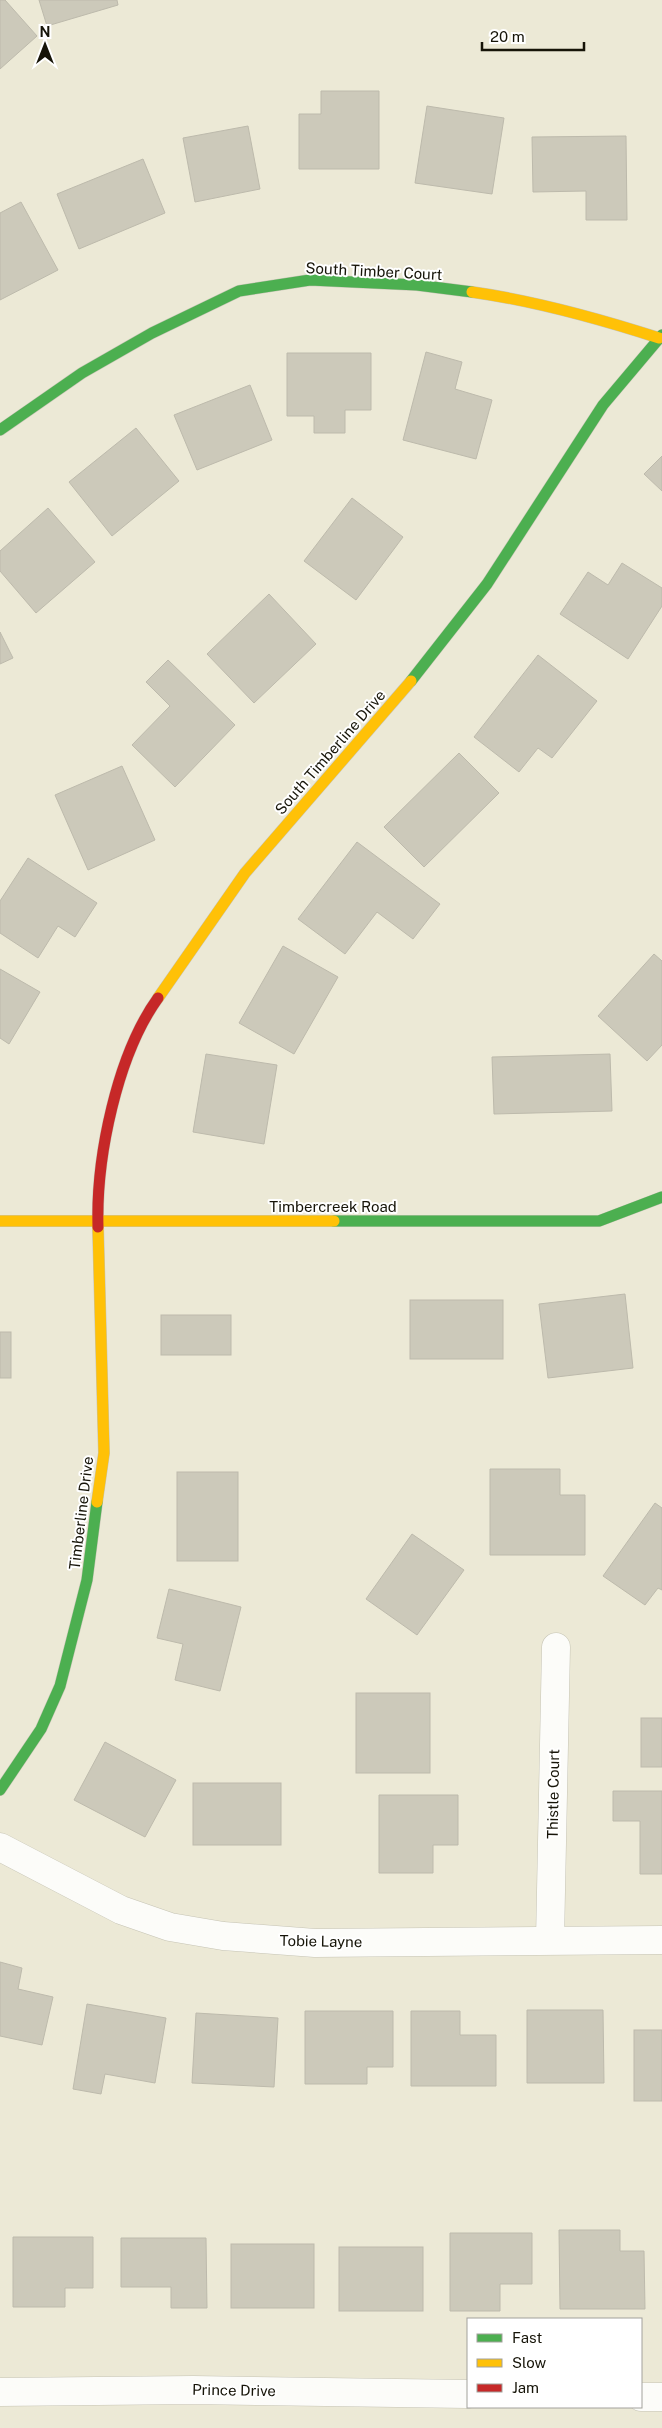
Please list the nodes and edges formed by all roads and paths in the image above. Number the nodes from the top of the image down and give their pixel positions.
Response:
1 (661, 336) edge
2 (0, 430) edge
3 (662, 1197) edge
4 (0, 1221) edge
5 (98, 1221) junction
6 (556, 1647) dead end
7 (0, 1790) edge
8 (0, 1847) edge
9 (550, 1940) junction
10 (662, 1940) edge
11 (0, 2392) edge
12 (467, 2394) edge
13 (642, 2397) edge
14 (662, 2397) edge

1 - 2 street, South Timber Court
1 - 5 street, South Timberline Drive
3 - 5 street, Timbercreek Road
4 - 5 street, Timbercreek Road
5 - 7 street, Timberline Drive
6 - 9 street, Thistle Court
8 - 9 street, Tobie Layne
9 - 10 street, Tobie Layne
11 - 12 street, Prince Drive
13 - 14 street

